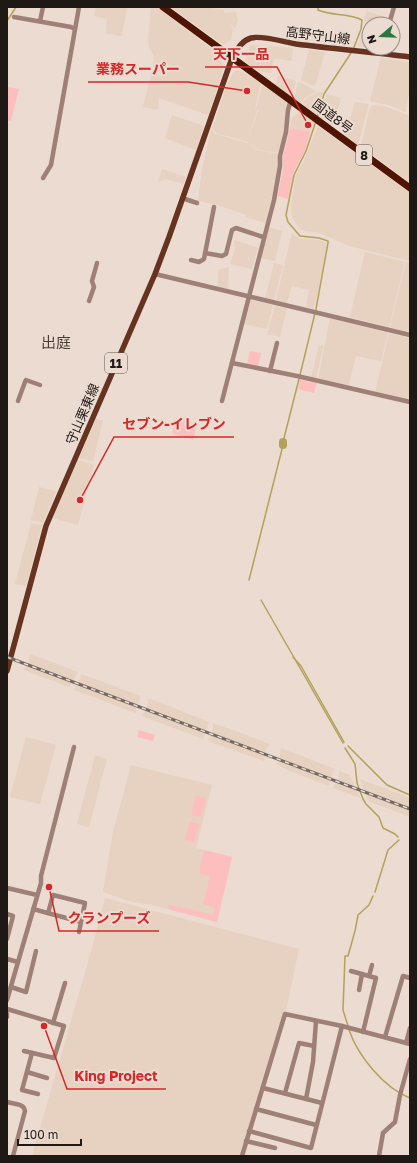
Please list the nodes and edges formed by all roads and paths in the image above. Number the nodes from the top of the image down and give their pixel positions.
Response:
1 (43, 7) edge
2 (79, 7) edge
3 (164, 7) edge
4 (14, 17) dead end
5 (40, 21) junction
6 (75, 29) junction
7 (361, 50) edge
8 (232, 58) junction
9 (291, 100) junction
10 (43, 178) dead end
11 (410, 188) edge
12 (182, 198) junction
13 (197, 203) dead end
14 (214, 207) dead end
15 (263, 237) junction
16 (205, 253) junction
17 (191, 260) dead end
18 (97, 263) dead end
19 (155, 274) junction
20 (248, 296) junction
21 (89, 301) dead end
22 (410, 335) edge
23 (277, 342) dead end
24 (232, 363) junction
25 (270, 371) junction
26 (40, 384) dead end
27 (18, 401) dead end
28 (222, 401) dead end
29 (410, 402) edge
30 (7, 671) edge
31 (74, 747) dead end
32 (7, 888) edge
33 (37, 896) junction
34 (33, 909) junction
35 (48, 913) junction
36 (7, 914) edge
37 (81, 922) junction
38 (79, 932) dead end
39 (7, 939) edge
40 (36, 952) dead end
41 (7, 959) edge
42 (18, 962) junction
43 (372, 966) dead end
44 (351, 971) dead end
45 (362, 974) junction
46 (369, 976) junction
47 (410, 978) edge
48 (65, 983) dead end
49 (11, 987) junction
50 (359, 990) dead end
51 (7, 1000) edge
52 (7, 1009) edge
53 (316, 1021) junction
54 (54, 1023) junction
55 (342, 1026) junction
56 (410, 1028) edge
57 (363, 1032) junction
58 (385, 1037) junction
59 (408, 1043) edge
60 (314, 1046) junction
61 (24, 1051) dead end
62 (32, 1053) junction
63 (410, 1059) edge
64 (27, 1072) junction
65 (47, 1078) dead end
66 (263, 1088) junction
67 (285, 1093) junction
68 (38, 1094) dead end
69 (306, 1099) junction
70 (7, 1102) edge
71 (322, 1103) junction
72 (256, 1108) junction
73 (316, 1125) junction
74 (249, 1131) junction
75 (246, 1141) junction
76 (275, 1148) dead end
77 (13, 1156) edge
78 (242, 1156) edge
79 (379, 1156) edge

1 - 5 street
2 - 6 street
3 - 8 highway, 国道8号 / 8
4 - 5 street
5 - 6 street
6 - 10 street
7 - 8 main road, 高野守山線
8 - 9 highway, 国道8号 / 8
8 - 12 main road, 守山栗東線 / 11
9 - 11 highway, 国道8号 / 8
9 - 15 street
12 - 13 street
12 - 19 main road, 守山栗東線 / 11
14 - 16 street
15 - 16 street
15 - 20 street
16 - 17 street
18 - 21 street
19 - 20 street
19 - 30 main road, 守山栗東線 / 11
20 - 22 street
20 - 24 street
23 - 25 street
24 - 25 street
24 - 28 street
25 - 29 street
26 - 27 street
31 - 33 street
32 - 33 street
33 - 34 street
34 - 35 street
34 - 42 street
35 - 37 street
35 - 37 street
36 - 39 street
37 - 38 street
40 - 49 street
41 - 42 street
42 - 49 street
43 - 46 street
44 - 45 street
45 - 46 street
45 - 50 street
46 - 57 street
47 - 58 street
48 - 54 street
49 - 51 street
52 - 54 street
53 - 55 street
53 - 60 street
53 - 66 street
54 - 62 street
55 - 57 street
55 - 71 street
56 - 59 street
57 - 58 street
58 - 59 street
60 - 67 street
60 - 69 street
61 - 62 street
62 - 64 street
63 - 79 street
64 - 65 street
64 - 68 street
66 - 67 street
66 - 72 street
67 - 69 street
69 - 71 street
70 - 77 street
71 - 73 street
72 - 73 street
72 - 74 street
73 - 74 street
74 - 75 street
75 - 76 street
75 - 78 street

